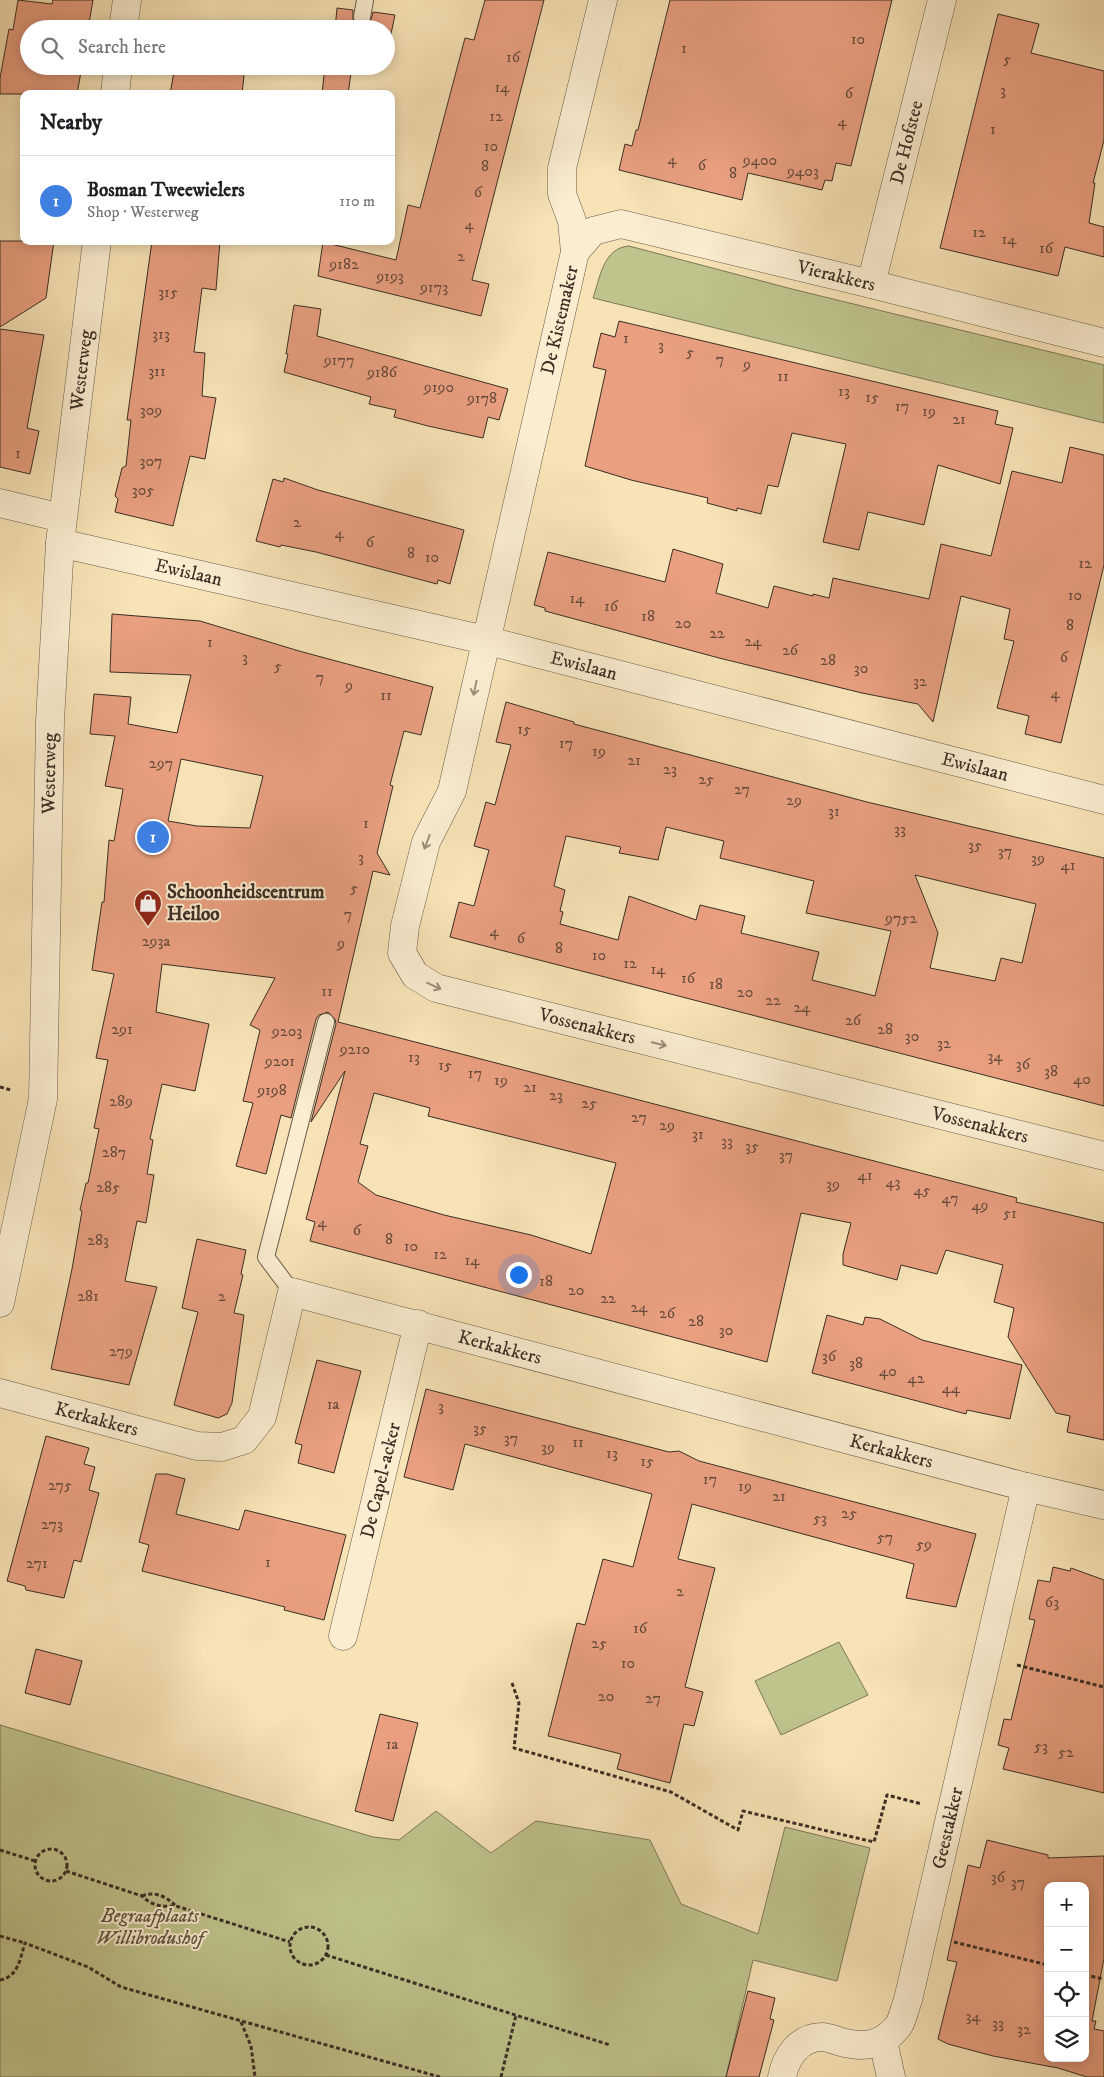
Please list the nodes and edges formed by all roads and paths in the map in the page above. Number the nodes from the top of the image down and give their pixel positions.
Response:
1 (127, 0) edge
2 (365, 0) edge
3 (603, 0) edge
4 (942, 0) edge
5 (362, 17) dead end
6 (124, 20) edge
7 (117, 75) edge
8 (115, 90) edge
9 (97, 245) edge
10 (575, 252) junction
11 (872, 284) junction
12 (1104, 343) edge
13 (0, 503) edge
14 (61, 531) junction
15 (485, 640) junction
16 (1104, 798) edge
17 (326, 1022) dead end
18 (1104, 1156) edge
19 (292, 1292) junction
20 (0, 1303) edge
21 (418, 1324) junction
22 (0, 1393) edge
23 (1026, 1487) junction
24 (1104, 1505) edge
25 (344, 1636) dead end
26 (987, 1658) junction
27 (512, 1683) dead end
28 (1104, 1687) edge
29 (951, 1812) junction
30 (0, 1850) edge
31 (35, 1861) junction
32 (66, 1871) junction
33 (142, 1896) junction
34 (176, 1906) junction
35 (923, 1934) junction
36 (0, 1936) edge
37 (290, 1942) junction
38 (25, 1944) junction
39 (326, 1955) junction
40 (1044, 1964) edge
41 (1089, 1976) edge
42 (1104, 1979) edge
43 (0, 1980) edge
44 (516, 2015) junction
45 (241, 2021) junction
46 (883, 2041) junction
47 (610, 2045) dead end
48 (428, 2076) edge
49 (255, 2077) edge
50 (440, 2077) edge
51 (501, 2077) edge
52 (782, 2077) edge
53 (890, 2077) edge

1 - 6 street
2 - 5 lane
3 - 10 street, De Kistemaker
4 - 11 street, De Hofstee
7 - 8 street
9 - 14 street, Westerweg
10 - 11 street, Vierakkers
10 - 15 street, De Kistemaker
11 - 12 street, Vierakkers
13 - 14 street, Ewislaan
14 - 15 street, Ewislaan
14 - 20 street, Westerweg
15 - 16 street, Ewislaan
15 -> 18 street, Vossenakkers
17 - 19 lane
19 - 21 street, Kerkakkers
19 - 22 street, Kerkakkers
21 - 23 street, Kerkakkers
21 - 25 street, De Capel-acker
23 - 24 street, Kerkakkers
23 - 26 street, Geestakker
26 - 28 path
26 - 29 street, Geestakker
27 - 29 path
29 - 35 street, Geestakker
30 - 31 path
31 - 32 path
31 - 32 path
32 - 33 path
33 - 34 path
33 - 34 path
34 - 37 path
35 - 40 path
35 - 46 street, Geestakker
36 - 38 path
37 - 39 path
37 - 39 path
38 - 43 path
38 - 45 path
39 - 44 path
41 - 42 path
44 - 47 path
44 - 51 path
45 - 48 path
45 - 49 path
46 - 52 street
46 - 53 street
48 - 50 path

